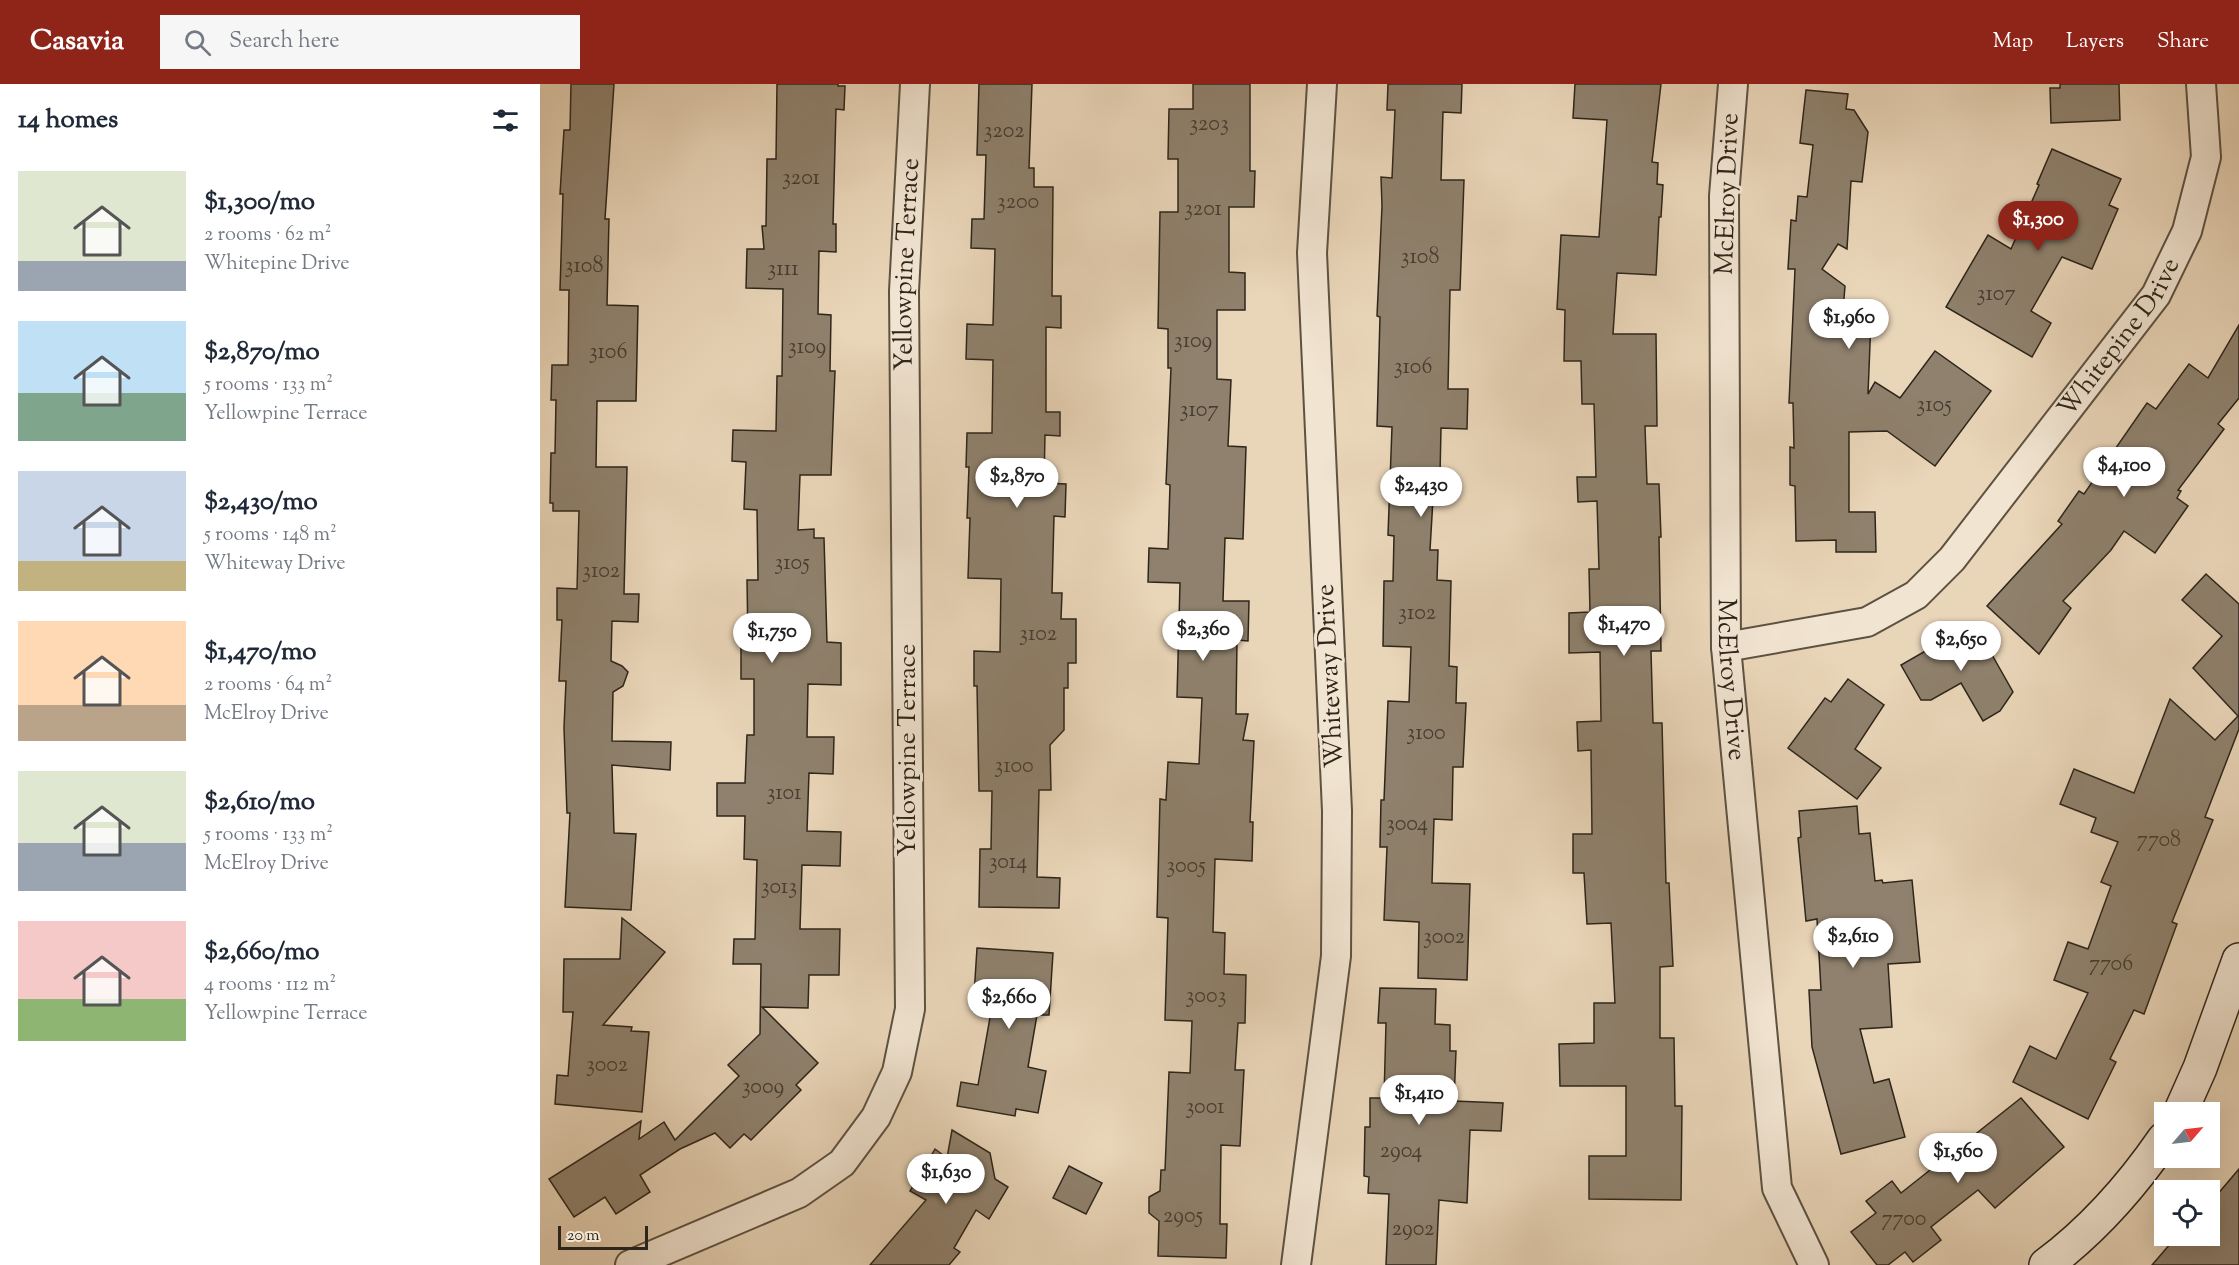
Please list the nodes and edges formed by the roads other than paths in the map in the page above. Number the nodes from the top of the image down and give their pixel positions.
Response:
1 (915, 84) edge
2 (1322, 84) edge
3 (1732, 84) edge
4 (2201, 84) edge
5 (1726, 648) junction
6 (2239, 960) edge
7 (2185, 1102) edge
8 (2154, 1154) edge
9 (630, 1265) edge
10 (1296, 1265) edge
11 (1814, 1265) edge
12 (2046, 1265) edge

1 - 9 street, Yellowpine Terrace
2 - 10 street, Whiteway Drive
3 - 5 street, McElroy Drive
4 - 5 street, Whitepine Drive
5 - 11 street, McElroy Drive
6 - 7 street
8 - 12 street

